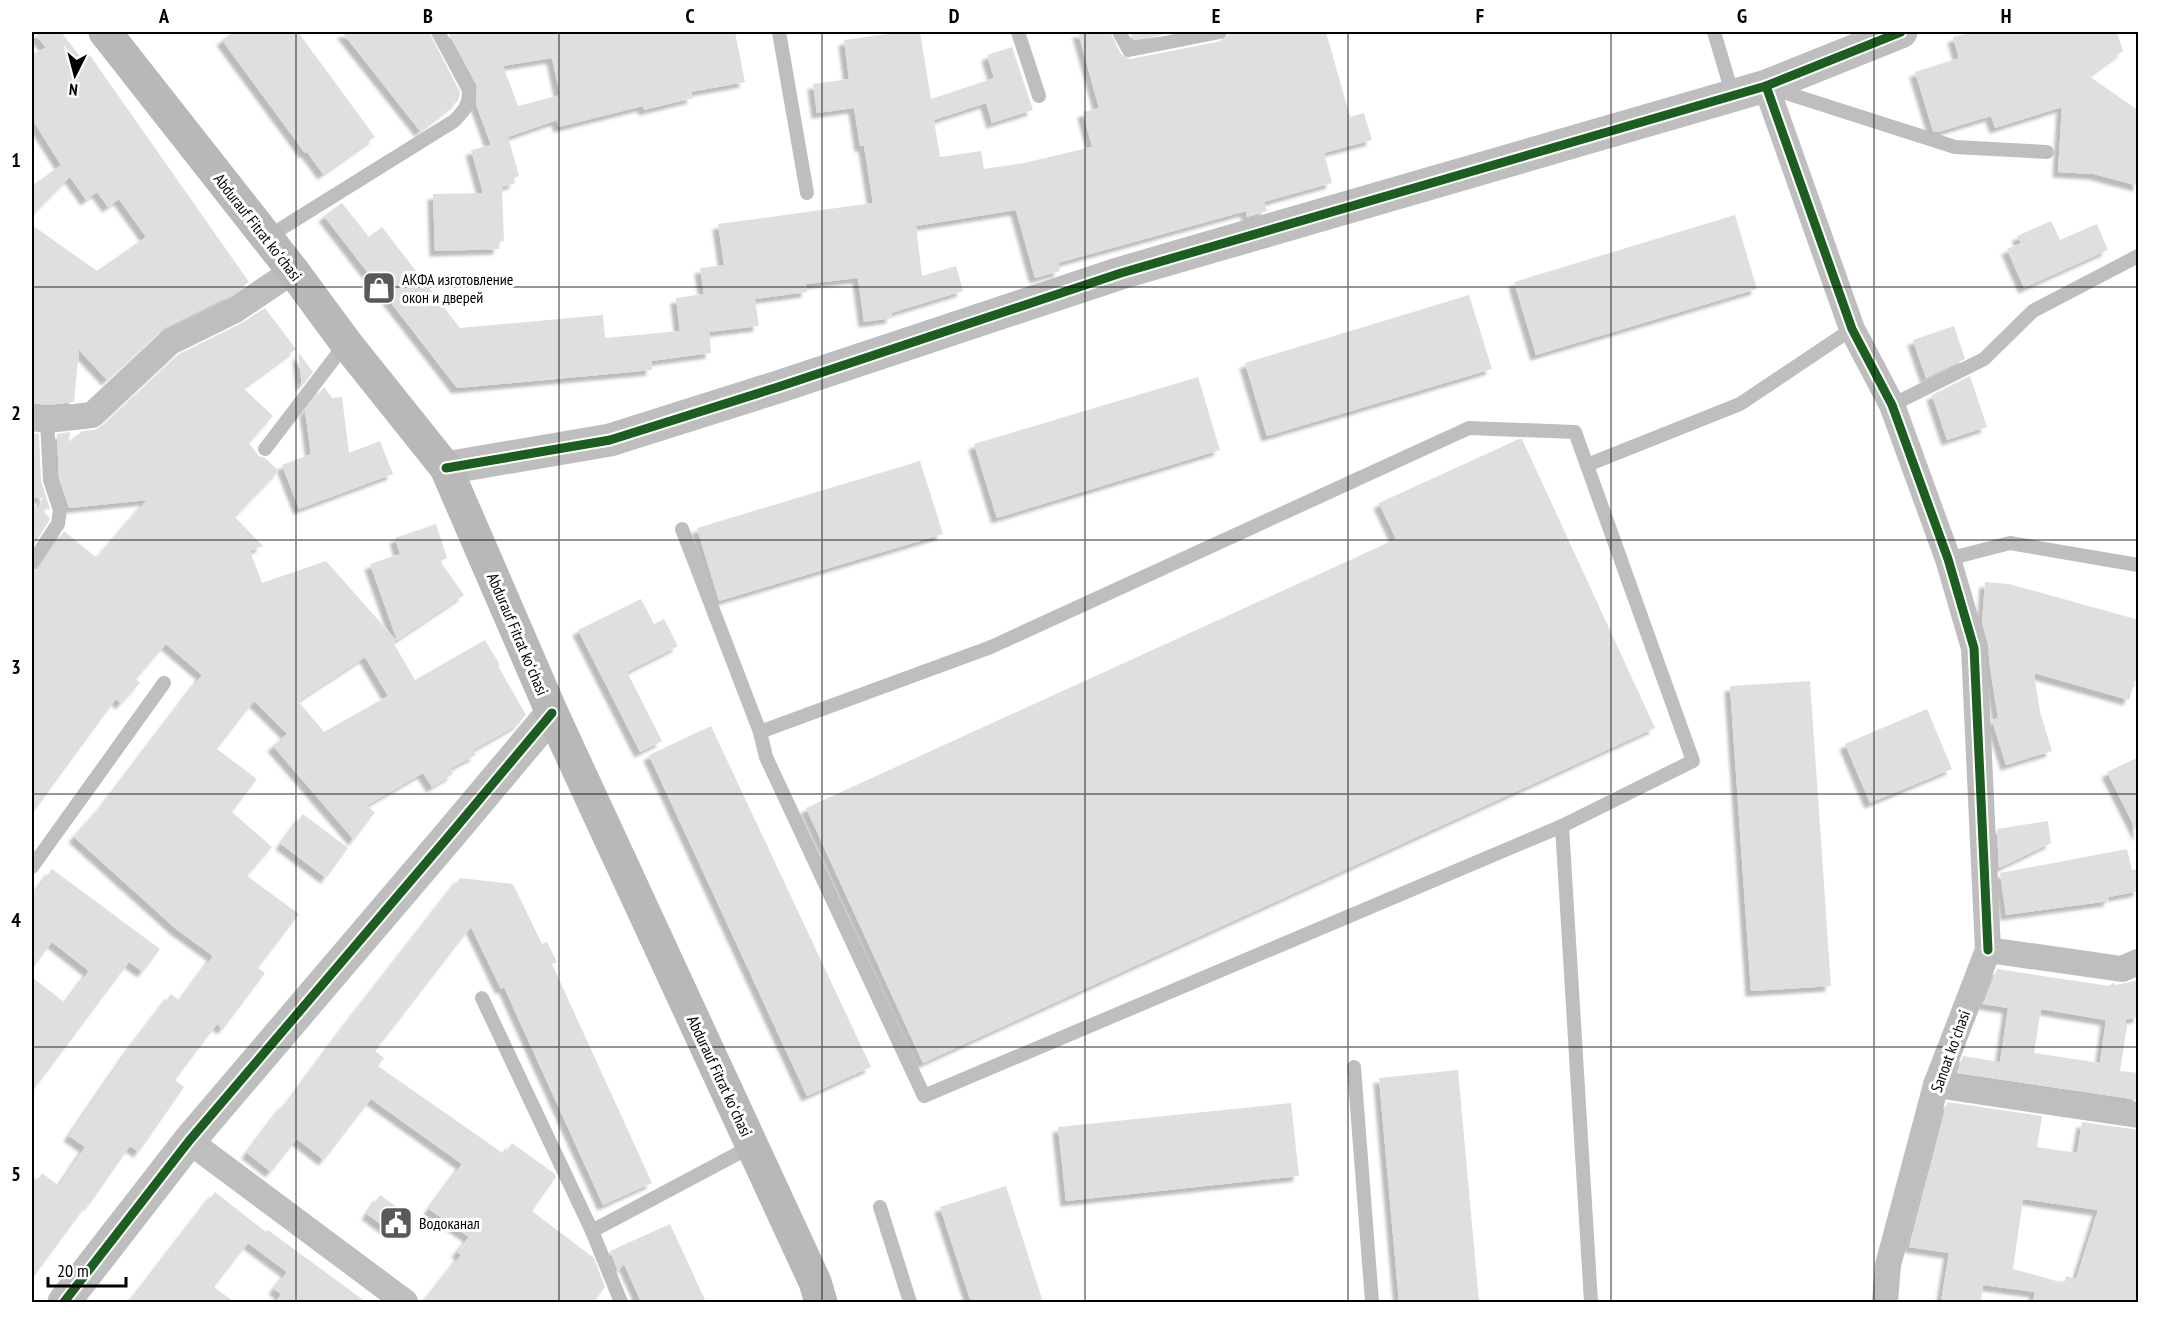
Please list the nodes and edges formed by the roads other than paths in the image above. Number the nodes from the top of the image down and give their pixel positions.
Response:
1 (105, 32) edge
2 (438, 32) edge
3 (779, 32) edge
4 (1018, 32) edge
5 (1119, 32) edge
6 (1220, 32) edge
7 (1714, 32) edge
8 (1902, 32) edge
9 (1766, 86) junction
10 (1039, 96) dead end
11 (1733, 96) junction
12 (2048, 152) dead end
13 (807, 193) dead end
14 (266, 238) junction
15 (2139, 256) edge
16 (293, 271) junction
17 (1852, 329) junction
18 (346, 343) junction
19 (1892, 405) junction
20 (39, 419) edge
21 (265, 449) dead end
22 (1587, 465) junction
23 (446, 468) junction
24 (682, 529) dead end
25 (1948, 559) junction
26 (32, 563) edge
27 (2139, 565) edge
28 (164, 683) dead end
29 (552, 713) junction
30 (760, 732) junction
31 (1562, 826) junction
32 (32, 867) edge
33 (1988, 950) junction
34 (2139, 962) edge
35 (482, 998) dead end
36 (1354, 1067) dead end
37 (1936, 1085) junction
38 (2139, 1115) edge
39 (189, 1141) junction
40 (752, 1146) junction
41 (880, 1207) dead end
42 (592, 1231) junction
43 (64, 1302) edge
44 (405, 1302) edge
45 (621, 1302) edge
46 (821, 1302) edge
47 (910, 1302) edge
48 (1372, 1302) edge
49 (1591, 1302) edge
50 (1885, 1302) edge

1 - 14 main road, Abdurauf Fitrat koʻchasi
2 - 14 lane
3 - 13 lane
4 - 10 lane
5 - 6 lane
7 - 11 lane
8 - 9 street
9 - 11 street
9 - 12 lane
9 - 17 street
11 - 23 street
14 - 16 main road, Abdurauf Fitrat koʻchasi
15 - 19 lane
16 - 18 main road, Abdurauf Fitrat koʻchasi
16 - 20 street
17 - 19 street
17 - 22 lane
18 - 21 lane
18 - 23 main road, Abdurauf Fitrat koʻchasi
19 - 25 street
20 - 26 lane
22 - 30 lane
22 - 31 lane
23 - 29 main road, Abdurauf Fitrat koʻchasi
24 - 30 lane
25 - 27 lane
25 - 33 street
28 - 32 lane
29 - 39 street
29 - 40 main road, Abdurauf Fitrat koʻchasi
30 - 31 lane
31 - 49 lane
33 - 34 street
33 - 37 street, Sanoat koʻchasi
35 - 42 lane
36 - 48 lane
37 - 38 street
37 - 50 street, Sanoat koʻchasi
39 - 43 street
39 - 44 street
40 - 42 lane
40 - 46 main road, Abdurauf Fitrat koʻchasi
41 - 47 lane
42 - 45 lane

